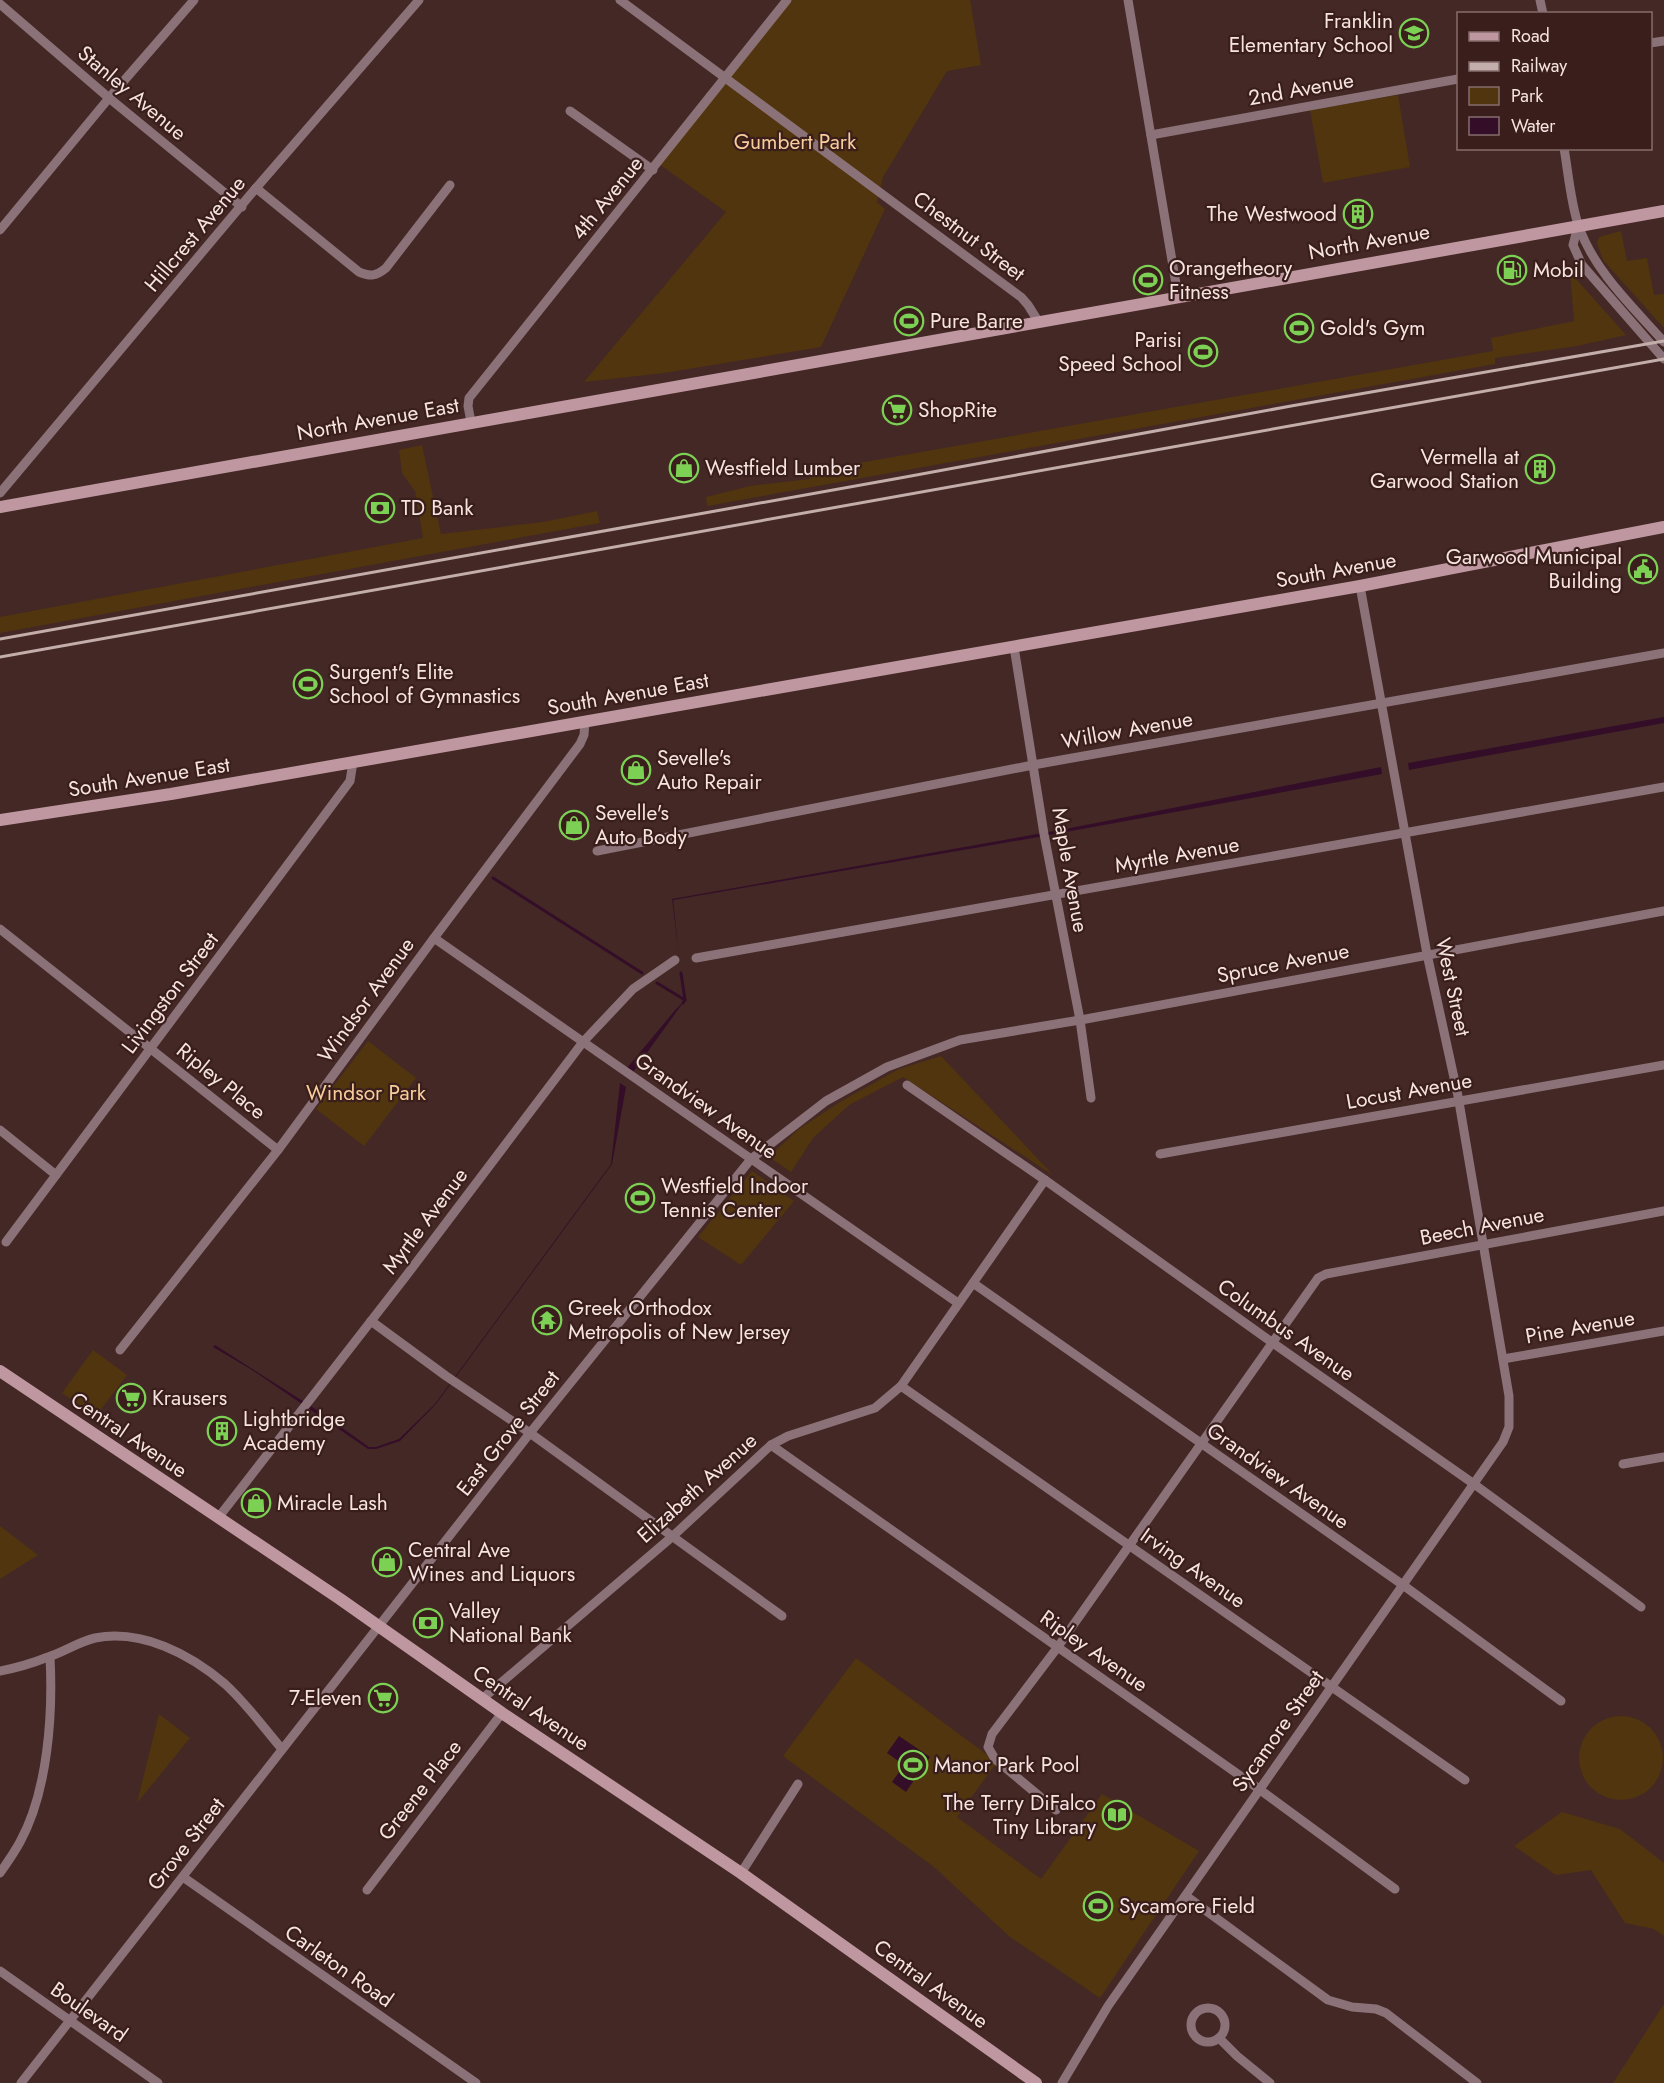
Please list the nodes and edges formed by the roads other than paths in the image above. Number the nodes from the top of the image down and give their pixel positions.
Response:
1 (194, 0) edge
2 (419, 0) edge
3 (620, 0) edge
4 (787, 0) edge
5 (1128, 0) edge
6 (0, 4) edge
7 (726, 78) junction
8 (1457, 79) edge
9 (109, 98) junction
10 (570, 111) dead end
11 (1151, 135) junction
12 (1564, 150) edge
13 (653, 170) junction
14 (450, 185) dead end
15 (256, 188) junction
16 (242, 207) junction
17 (1664, 211) edge
18 (1578, 226) junction
19 (0, 230) edge
20 (1178, 296) junction
21 (1038, 321) junction
22 (1664, 342) edge
23 (1664, 359) edge
24 (762, 371) joint
25 (471, 422) junction
26 (0, 493) edge
27 (0, 507) edge
28 (1664, 527) edge
29 (1360, 586) junction
30 (1014, 647) junction
31 (1664, 653) edge
32 (1382, 703) junction
33 (585, 722) junction
34 (353, 762) junction
35 (1033, 765) junction
36 (1664, 787) edge
37 (0, 820) edge
38 (1405, 832) junction
39 (597, 851) dead end
40 (1055, 896) junction
41 (1664, 910) edge
42 (0, 929) edge
43 (434, 938) junction
44 (1427, 954) junction
45 (696, 958) dead end
46 (675, 960) dead end
47 (1080, 1020) junction
48 (583, 1042) junction
49 (151, 1049) junction
50 (912, 1059) joint
51 (1664, 1065) edge
52 (907, 1086) dead end
53 (1091, 1098) dead end
54 (1459, 1101) junction
55 (0, 1131) edge
56 (278, 1150) junction
57 (1160, 1154) dead end
58 (751, 1159) junction
59 (56, 1175) junction
60 (1045, 1180) junction
61 (1664, 1211) edge
62 (6, 1242) dead end
63 (1482, 1244) junction
64 (973, 1283) junction
65 (958, 1304) junction
66 (371, 1321) junction
67 (1664, 1331) edge
68 (1273, 1343) junction
69 (120, 1350) dead end
70 (1503, 1359) junction
71 (0, 1371) edge
72 (901, 1386) junction
73 (1509, 1396) joint
74 (530, 1433) junction
75 (1201, 1444) junction
76 (771, 1445) junction
77 (1664, 1457) edge
78 (1623, 1464) dead end
79 (1474, 1484) junction
80 (218, 1518) junction
81 (673, 1536) junction
82 (1130, 1546) junction
83 (1403, 1585) junction
84 (1641, 1607) dead end
85 (782, 1616) dead end
86 (378, 1626) junction
87 (1058, 1648) junction
88 (50, 1657) junction
89 (0, 1671) edge
90 (1331, 1686) junction
91 (482, 1699) junction
92 (1561, 1701) dead end
93 (502, 1713) junction
94 (282, 1749) junction
95 (1465, 1780) dead end
96 (798, 1784) dead end
97 (1259, 1789) junction
98 (1056, 1810) dead end
99 (0, 1873) edge
100 (741, 1873) junction
101 (183, 1877) junction
102 (1395, 1889) dead end
103 (367, 1890) dead end
104 (1186, 1896) junction
105 (0, 1971) edge
106 (69, 2021) junction
107 (1219, 2038) dead end
108 (21, 2083) edge
109 (158, 2083) edge
110 (476, 2083) edge
111 (1036, 2083) edge
112 (1062, 2083) edge
113 (1270, 2083) edge
114 (1477, 2083) edge

1 - 9 street
2 - 15 street, Hillcrest Avenue
3 - 7 street, Chestnut Street
4 - 7 street, 4th Avenue
5 - 11 street
6 - 9 street, Stanley Avenue
7 - 13 street, 4th Avenue
7 - 21 street, Chestnut Street
8 - 11 street, 2nd Avenue
9 - 16 street, Stanley Avenue
9 - 19 street
10 - 13 street
11 - 20 street
12 - 18 street
13 - 25 street, 4th Avenue
14 - 15 street
15 - 16 street, Hillcrest Avenue
16 - 26 street, Hillcrest Avenue
17 - 18 main road, North Avenue
18 - 20 main road, North Avenue
18 - 22 street
18 - 23 street
20 - 21 main road, North Avenue
21 - 24 main road, North Avenue
24 - 25 main road, North Avenue East
25 - 27 main road, North Avenue East
28 - 29 main road, South Avenue
29 - 30 main road, South Avenue
29 - 32 street, West Street
30 - 33 main road, South Avenue East
30 - 35 street, Maple Avenue
31 - 32 street, Willow Avenue
32 - 35 street, Willow Avenue
32 - 38 street, West Street
33 - 34 main road, South Avenue East
33 - 43 street, Windsor Avenue
34 - 37 main road, South Avenue East
34 - 49 street, Livingston Street
35 - 39 street, Willow Avenue
35 - 40 street, Maple Avenue
36 - 38 street, Myrtle Avenue
38 - 40 street, Myrtle Avenue
38 - 44 street, West Street
40 - 45 street, Myrtle Avenue
40 - 47 street, Maple Avenue
41 - 44 street, Spruce Avenue
42 - 49 street, Ripley Place
43 - 48 street, Grandview Avenue
43 - 56 street, Windsor Avenue
44 - 47 street, Spruce Avenue
44 - 54 street, West Street
46 - 48 street, Myrtle Avenue
47 - 50 street, Spruce Avenue
47 - 53 street, Maple Avenue
48 - 58 street, Grandview Avenue
48 - 66 street, Myrtle Avenue
49 - 56 street, Ripley Place
49 - 59 street, Livingston Street
50 - 58 street, East Grove Street
51 - 54 street, Locust Avenue
52 - 60 street, Columbus Avenue
54 - 57 street, Locust Avenue
54 - 63 street, West Street
55 - 59 street
56 - 69 street, Windsor Avenue
58 - 65 street, Grandview Avenue
58 - 74 street, East Grove Street
59 - 62 street, Livingston Street
60 - 64 street, Elizabeth Avenue
60 - 68 street, Columbus Avenue
61 - 63 street, Beech Avenue
63 - 68 street, Beech Avenue
63 - 70 street, West Street
64 - 65 street, Elizabeth Avenue
64 - 75 street, Grandview Avenue
65 - 72 street, Elizabeth Avenue
66 - 74 street
66 - 80 street, Myrtle Avenue
67 - 70 street, Pine Avenue
68 - 75 street
68 - 79 street, Columbus Avenue
70 - 73 street, West Street
71 - 80 main road, Central Avenue
72 - 76 street, Elizabeth Avenue
72 - 82 street, Irving Avenue
73 - 79 street, Sycamore Street
74 - 81 street
74 - 86 street, East Grove Street
75 - 82 street
75 - 83 street, Grandview Avenue
76 - 81 street, Elizabeth Avenue
76 - 87 street, Ripley Avenue
77 - 78 street
79 - 83 street, Sycamore Street
79 - 84 street, Columbus Avenue
80 - 86 main road, Central Avenue
81 - 85 street
81 - 91 street, Elizabeth Avenue
82 - 87 street
82 - 90 street, Irving Avenue
83 - 90 street, Sycamore Street
83 - 92 street, Grandview Avenue
86 - 91 main road, Central Avenue
86 - 94 street, Grove Street
87 - 97 street, Ripley Avenue
87 - 98 street
88 - 89 street
88 - 94 street
88 - 99 street
90 - 95 street, Irving Avenue
90 - 97 street, Sycamore Street
91 - 93 main road, Central Avenue
93 - 100 main road, Central Avenue
93 - 103 street, Greene Place
94 - 101 street, Grove Street
96 - 100 street
97 - 102 street, Ripley Avenue
97 - 104 street, Sycamore Street
100 - 111 main road, Central Avenue
101 - 106 street, Grove Street
101 - 110 street, Carleton Road
104 - 112 street, Sycamore Street
104 - 114 street
105 - 106 street, Boulevard
106 - 108 street, Grove Street
106 - 109 street, Boulevard
107 - 113 street

